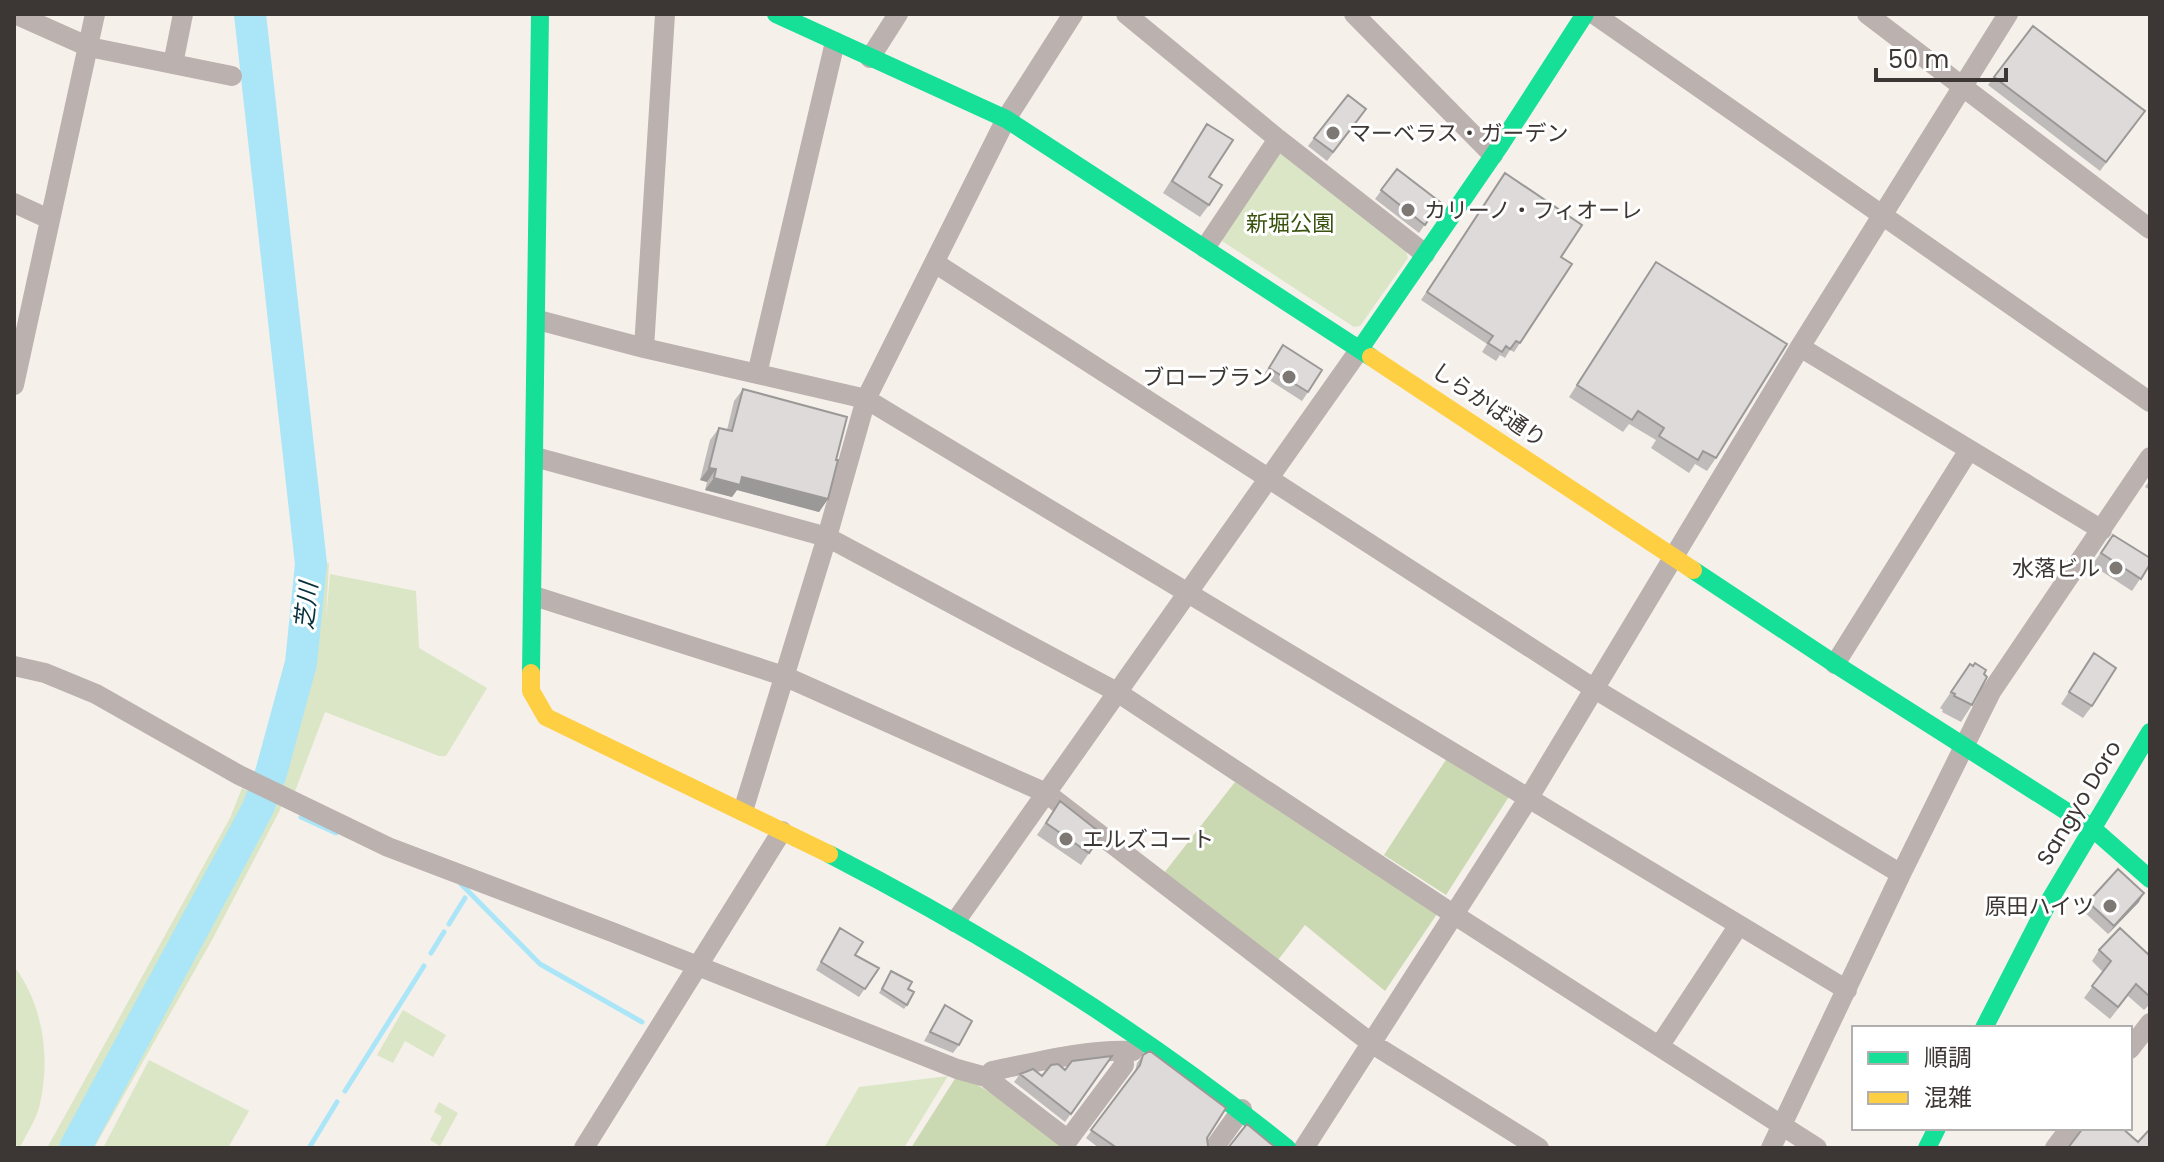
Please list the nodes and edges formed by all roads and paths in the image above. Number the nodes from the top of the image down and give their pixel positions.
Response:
1 (15, 14) edge
2 (95, 14) edge
3 (183, 14) edge
4 (540, 14) edge
5 (665, 14) edge
6 (776, 14) edge
7 (898, 14) edge
8 (1073, 14) edge
9 (1126, 14) edge
10 (1354, 14) edge
11 (1585, 14) edge
12 (1594, 14) edge
13 (1867, 14) edge
14 (2008, 14) edge
15 (835, 42) junction
16 (89, 47) junction
17 (870, 58) junction
18 (173, 64) junction
19 (232, 76) dead end
20 (1963, 85) junction
21 (1006, 119) junction
22 (1278, 139) junction
23 (1493, 155) junction
24 (14, 203) edge
25 (1881, 216) junction
26 (49, 219) junction
27 (2150, 229) edge
28 (1205, 248) junction
29 (1425, 254) junction
30 (935, 263) junction
31 (21, 314) edge
32 (538, 320) junction
33 (1800, 347) junction
34 (644, 348) junction
35 (1360, 349) junction
36 (757, 374) junction
37 (14, 385) edge
38 (866, 399) junction
39 (2150, 402) edge
40 (1969, 450) junction
41 (535, 457) junction
42 (2150, 457) edge
43 (1267, 477) junction
44 (2102, 530) junction
45 (827, 537) junction
46 (1674, 557) junction
47 (1186, 593) junction
48 (534, 596) junction
49 (1835, 664) junction
50 (14, 666) edge
51 (784, 676) junction
52 (1593, 688) junction
53 (1117, 692) junction
54 (2150, 732) edge
55 (1966, 746) junction
56 (1046, 793) junction
57 (1528, 799) junction
58 (743, 811) junction
59 (2091, 827) junction
60 (782, 831) junction
61 (1901, 874) junction
62 (2150, 879) edge
63 (1453, 914) junction
64 (955, 922) junction
65 (1739, 925) junction
66 (696, 967) junction
67 (1847, 990) junction
68 (2150, 1023) edge
69 (1985, 1026) edge
70 (1142, 1039) junction
71 (1371, 1043) junction
72 (1660, 1045) junction
73 (2132, 1046) edge
74 (1123, 1051) junction
75 (986, 1077) junction
76 (1242, 1109) junction
77 (1783, 1126) junction
78 (1936, 1130) edge
79 (2068, 1130) edge
80 (584, 1148) edge
81 (1214, 1148) edge
82 (1287, 1148) edge
83 (1304, 1148) edge
84 (1539, 1148) edge
85 (1771, 1148) edge
86 (1817, 1148) edge
87 (1927, 1148) edge
88 (2055, 1148) edge

1 - 16 street
2 - 16 street
3 - 18 street
4 - 32 street
5 - 34 street
6 - 15 street, しらかば通り
7 - 17 street
8 - 21 street
9 - 22 street
10 - 23 street
11 - 23 street
12 - 25 street
13 - 20 street
14 - 20 street
15 - 17 street, しらかば通り
15 - 36 street
16 - 18 street
16 - 26 street
17 - 21 street, しらかば通り
18 - 19 street
20 - 25 street
20 - 27 street
21 - 28 street, しらかば通り
21 - 30 street
22 - 28 street
22 - 29 street
23 - 29 street
24 - 26 street
25 - 33 street
25 - 39 street
26 - 31 street
28 - 35 street, しらかば通り
29 - 35 street
30 - 38 street
30 - 43 street
31 - 37 street
32 - 34 street
32 - 41 street
33 - 40 street
33 - 46 street
34 - 36 street
35 - 43 street
35 - 46 street, しらかば通り
36 - 38 street
38 - 45 street
38 - 47 street
40 - 44 street
40 - 49 street
41 - 45 street
41 - 48 street
42 - 44 street
43 - 47 street
43 - 52 street
44 - 55 street
45 - 51 street
45 - 53 street
46 - 49 street, しらかば通り
46 - 52 street
47 - 53 street
47 - 57 street
48 - 51 street
48 - 58 street
49 - 55 street, しらかば通り
50 - 66 street
51 - 56 street
51 - 58 street
52 - 57 street
52 - 61 street
53 - 56 street
53 - 63 street
54 - 59 street, Sangyo Doro
55 - 59 street, しらかば通り
55 - 61 street
56 - 64 street
56 - 71 street
57 - 63 street
57 - 65 street
58 - 60 street
59 - 62 street, しらかば通り
59 - 69 street, Sangyo Doro
60 - 64 street
60 - 66 street
61 - 67 street
63 - 71 street
63 - 72 street
64 - 70 street
65 - 67 street
65 - 72 street
66 - 75 street
66 - 80 street
67 - 77 street
68 - 73 street
70 - 74 street
70 - 76 street
71 - 83 street
71 - 84 street
72 - 77 street
74 - 75 street
74 - 75 street
76 - 81 street
76 - 82 street
77 - 85 street
77 - 86 street
78 - 87 street
79 - 88 street

